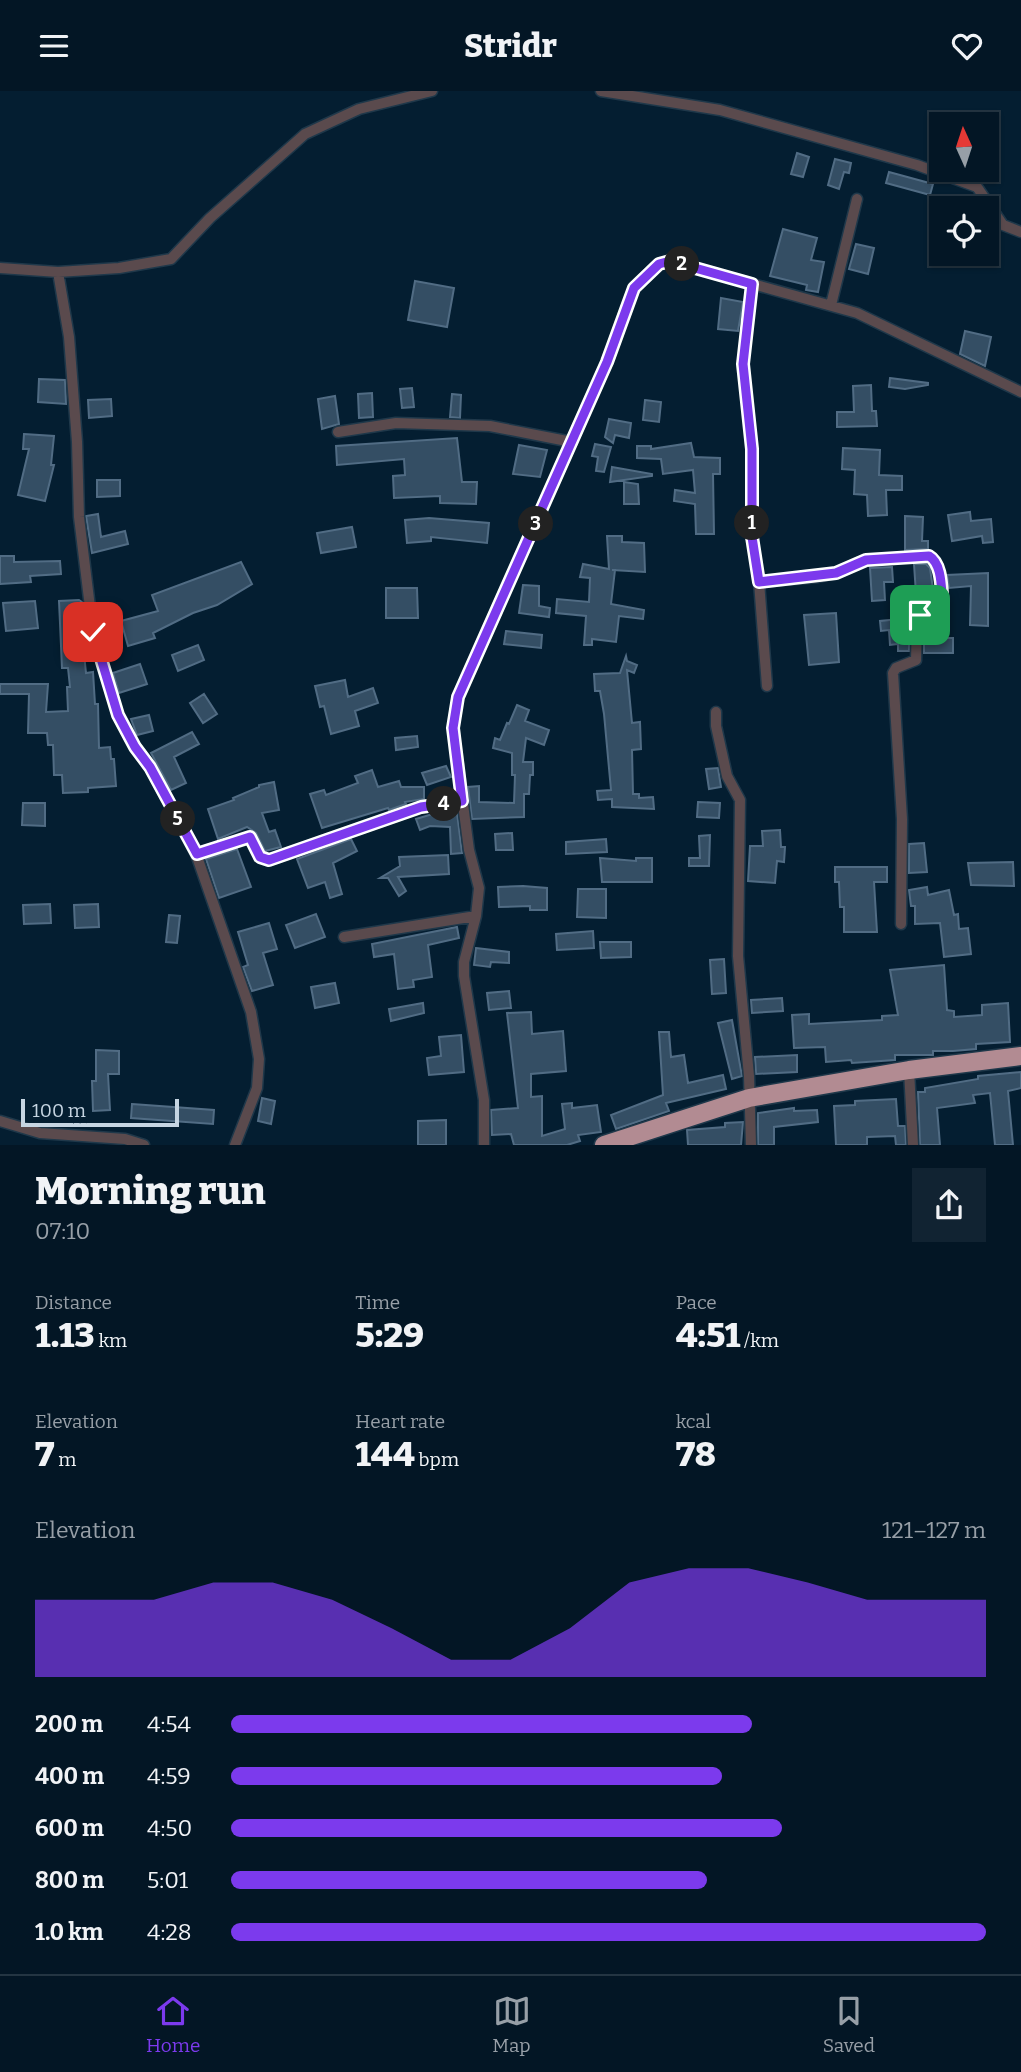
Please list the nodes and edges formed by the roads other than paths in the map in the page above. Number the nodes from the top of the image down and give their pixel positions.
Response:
1 (432, 91) edge
2 (601, 91) edge
3 (858, 199) dead end
4 (1021, 232) edge
5 (0, 268) edge
6 (58, 272) junction
7 (752, 284) junction
8 (831, 305) junction
9 (1021, 392) edge
10 (338, 432) dead end
11 (572, 443) junction
12 (759, 582) junction
13 (767, 686) dead end
14 (716, 712) dead end
15 (462, 801) junction
16 (197, 854) junction
17 (476, 916) junction
18 (901, 924) dead end
19 (344, 937) dead end
20 (1021, 1056) edge
21 (909, 1070) junction
22 (750, 1098) junction
23 (0, 1121) edge
24 (144, 1145) edge
25 (235, 1145) edge
26 (484, 1145) edge
27 (604, 1145) edge
28 (751, 1145) edge
29 (913, 1145) edge

1 - 6 street
2 - 4 street
3 - 8 street
5 - 6 street
6 - 16 street
7 - 8 street
7 - 11 street
7 - 12 street
8 - 9 street
10 - 11 street
11 - 15 street
12 - 13 street
12 - 18 street
14 - 22 street
15 - 16 street
15 - 17 street
16 - 25 street
17 - 19 street
17 - 26 street
20 - 21 highway
21 - 22 highway
21 - 29 street
22 - 27 highway
22 - 28 street
23 - 24 street

